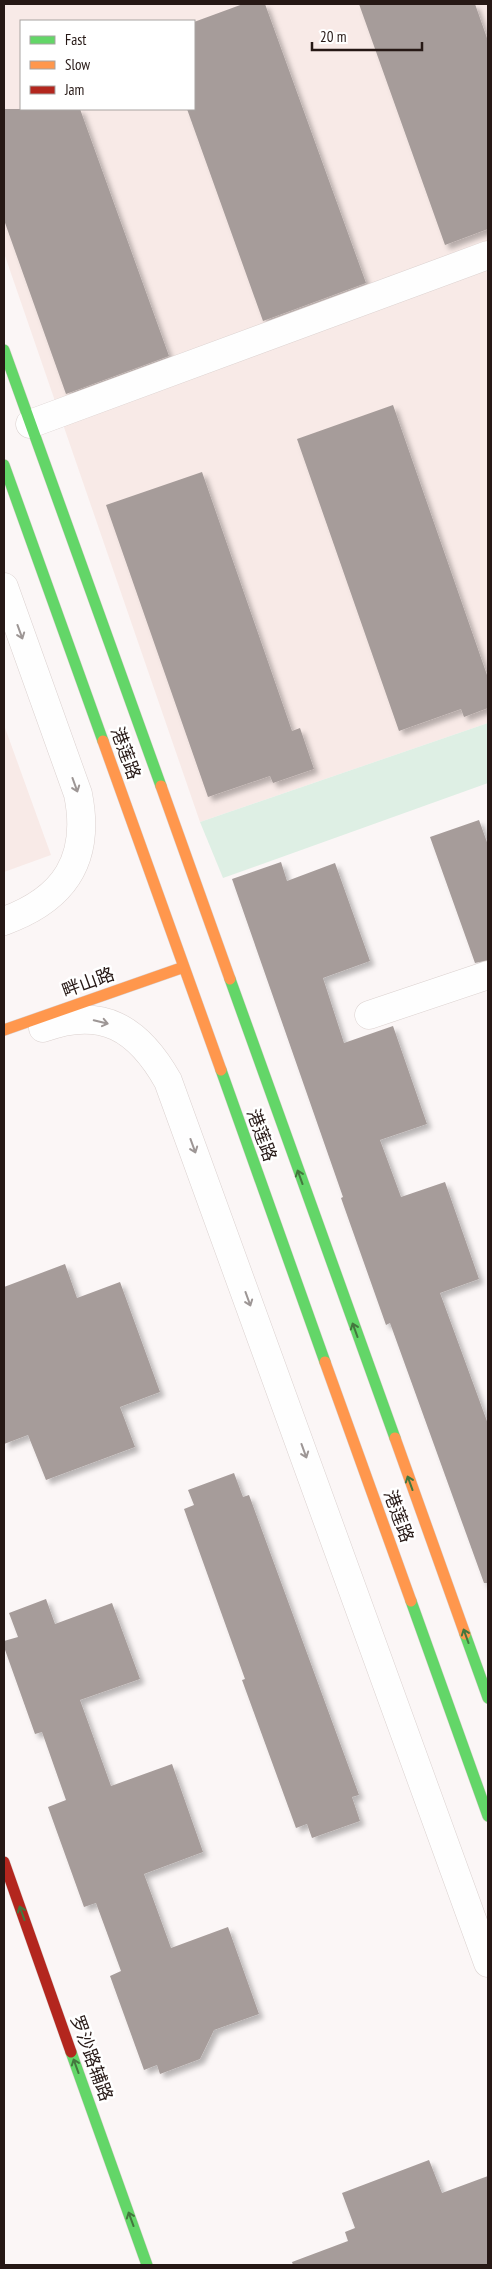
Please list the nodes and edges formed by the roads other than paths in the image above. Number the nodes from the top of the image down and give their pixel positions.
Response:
1 (488, 255) edge
2 (4, 350) edge
3 (30, 424) junction
4 (4, 465) edge
5 (4, 586) edge
6 (4, 921) edge
7 (184, 966) junction
8 (488, 975) edge
9 (369, 1015) dead end
10 (4, 1030) edge
11 (4, 1042) edge
12 (482, 1659) edge
13 (488, 1698) edge
14 (488, 1816) edge
15 (4, 1862) edge
16 (488, 1963) edge
17 (147, 2265) edge

1 - 3 street
2 - 3 street
12 -> 3 street
4 - 7 street, 港莲路
5 -> 6 street
7 - 10 street, 畔山路
7 - 14 street, 港莲路
8 - 9 street
11 -> 16 street
12 - 13 street
17 -> 15 street, 罗沙路辅路

